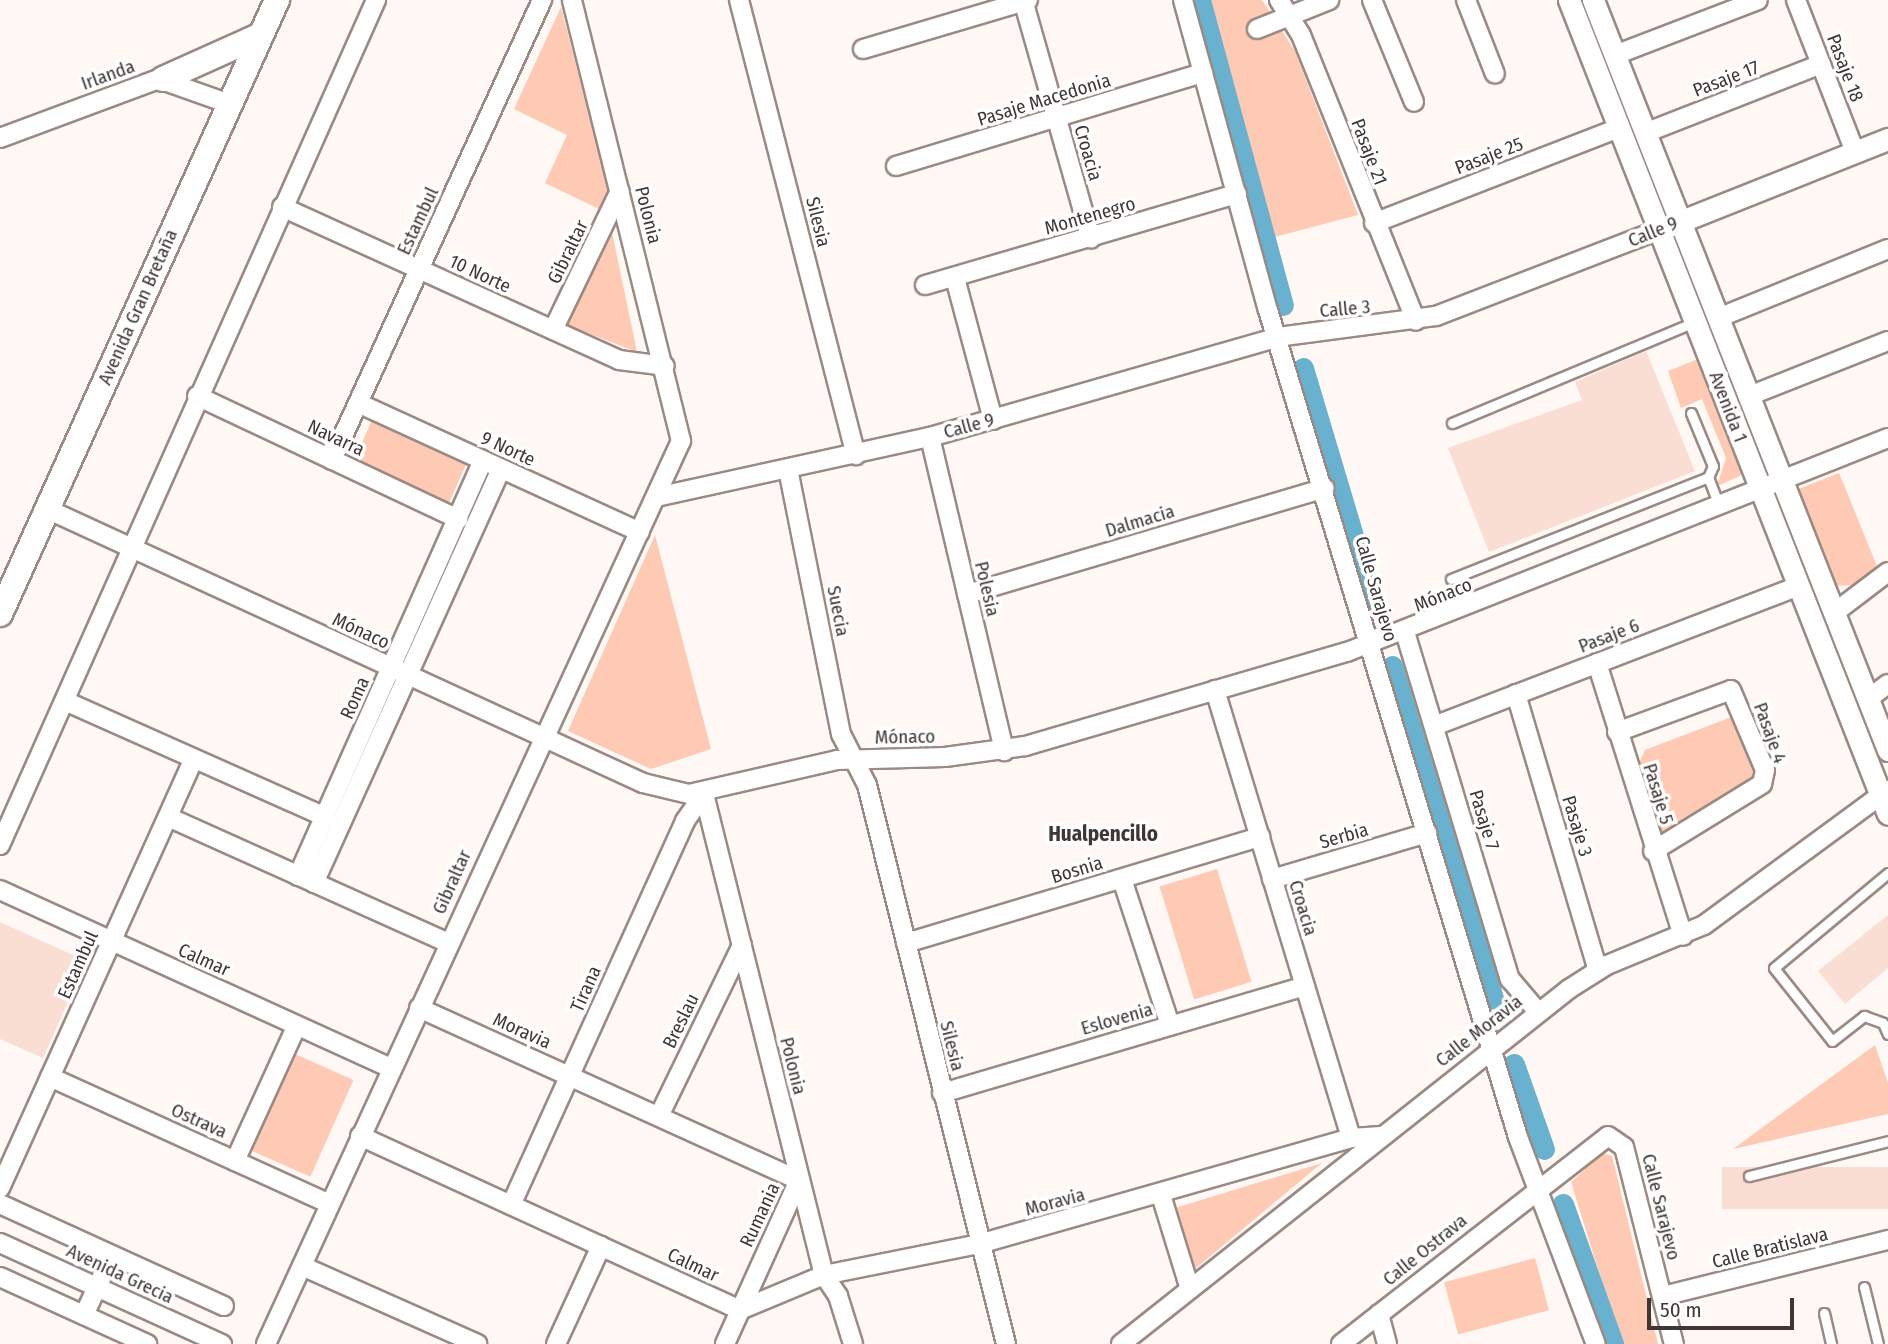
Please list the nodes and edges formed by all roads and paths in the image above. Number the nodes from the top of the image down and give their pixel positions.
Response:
1 (277, 0) edge
2 (376, 0) edge
3 (542, 0) edge
4 (572, 0) edge
5 (739, 0) edge
6 (1183, 0) edge
7 (1279, 0) edge
8 (1329, 0) edge
9 (1372, 0) edge
10 (1466, 0) edge
11 (1569, 0) edge
12 (1593, 0) edge
13 (1758, 0) edge
14 (1796, 0) edge
15 (1025, 1) edge
16 (1289, 16) junction
17 (1257, 29) dead end
18 (261, 35) junction
19 (863, 49) dead end
20 (1615, 55) junction
21 (1821, 64) junction
22 (1203, 73) junction
23 (1495, 74) dead end
24 (163, 79) junction
25 (1413, 102) dead end
26 (230, 104) junction
27 (1056, 118) junction
28 (1619, 128) junction
29 (1645, 133) junction
30 (0, 138) edge
31 (1888, 138) edge
32 (1855, 152) junction
33 (896, 166) dead end
34 (620, 191) junction
35 (1237, 194) junction
36 (282, 206) junction
37 (1680, 221) junction
38 (1374, 223) junction
39 (1659, 230) junction
40 (1091, 238) junction
41 (1888, 250) edge
42 (419, 269) junction
43 (955, 278) junction
44 (925, 285) dead end
45 (1718, 318) junction
46 (1416, 321) junction
47 (1695, 322) junction
48 (553, 330) junction
49 (1278, 337) junction
50 (1888, 341) edge
51 (664, 366) junction
52 (1749, 396) junction
53 (197, 397) junction
54 (358, 403) junction
55 (1691, 413) dead end
56 (993, 420) junction
57 (1451, 423) dead end
58 (930, 437) junction
59 (1888, 438) edge
60 (681, 440) joint
61 (856, 455) junction
62 (332, 460) junction
63 (484, 461) junction
64 (501, 469) junction
65 (788, 469) junction
66 (1708, 477) junction
67 (1782, 481) junction
68 (1325, 488) junction
69 (1761, 489) junction
70 (656, 496) junction
71 (1719, 506) junction
72 (47, 509) junction
73 (460, 513) junction
74 (480, 515) junction
75 (640, 532) junction
76 (131, 548) junction
77 (1888, 572) edge
78 (1451, 579) dead end
79 (1798, 586) junction
80 (967, 594) junction
81 (1834, 613) junction
82 (0, 614) edge
83 (1405, 632) junction
84 (1371, 645) junction
85 (1597, 663) junction
86 (391, 668) junction
87 (408, 676) junction
88 (1888, 684) edge
89 (1215, 690) junction
90 (1516, 694) junction
91 (1868, 699) junction
92 (65, 701) junction
93 (1434, 726) junction
94 (1617, 732) junction
95 (541, 737) junction
96 (1888, 750) edge
97 (1004, 751) junction
98 (194, 759) junction
99 (855, 759) junction
100 (704, 794) junction
101 (1885, 800) edge
102 (168, 817) junction
103 (325, 817) junction
104 (1427, 833) junction
105 (1260, 837) junction
106 (0, 845) edge
107 (1653, 851) junction
108 (1888, 873) edge
109 (306, 879) junction
110 (1122, 879) junction
111 (1272, 879) junction
112 (0, 890) edge
113 (1683, 936) junction
114 (112, 941) junction
115 (448, 943) junction
116 (906, 943) junction
117 (741, 944) junction
118 (1598, 970) junction
119 (1305, 986) junction
120 (419, 1008) junction
121 (1538, 1012) junction
122 (297, 1025) junction
123 (1170, 1026) junction
124 (1888, 1034) edge
125 (1491, 1049) junction
126 (391, 1068) junction
127 (570, 1076) junction
128 (50, 1077) junction
129 (942, 1093) junction
130 (659, 1116) junction
131 (360, 1136) junction
132 (1381, 1136) junction
133 (1350, 1138) junction
134 (1888, 1141) edge
135 (235, 1161) junction
136 (1749, 1176) dead end
137 (799, 1180) junction
138 (0, 1188) edge
139 (1536, 1188) junction
140 (1161, 1195) junction
141 (0, 1204) edge
142 (330, 1204) junction
143 (511, 1205) junction
144 (1888, 1240) edge
145 (0, 1242) edge
146 (979, 1244) junction
147 (601, 1246) junction
148 (112, 1255) junction
149 (302, 1266) junction
150 (824, 1275) junction
151 (0, 1277) edge
152 (97, 1287) junction
153 (1864, 1287) dead end
154 (1190, 1289) junction
155 (1663, 1296) junction
156 (224, 1306) dead end
157 (740, 1310) junction
158 (1824, 1313) dead end
159 (1379, 1314) junction
160 (84, 1315) junction
161 (449, 1338) edge
162 (147, 1344) edge
163 (222, 1344) edge
164 (266, 1344) edge
165 (477, 1344) edge
166 (556, 1344) edge
167 (724, 1344) edge
168 (853, 1344) edge
169 (1006, 1344) edge
170 (1121, 1344) edge
171 (1341, 1344) edge
172 (1387, 1344) edge
173 (1596, 1344) edge
174 (1674, 1344) edge
175 (1832, 1344) edge
176 (1878, 1344) edge

1 - 18 main road, Avenida Gran Bretaña
2 - 36 street
3 - 42 street, Estambul
4 - 34 street, Polonia
5 - 61 street, Silesia
6 - 22 street, Calle Sarajevo
7 - 16 street, Pasaje 21
8 - 16 street
9 - 25 street
10 - 23 street
11 - 28 street, Avenida 1
12 - 20 street, Avenida 1
13 - 20 street
14 - 21 street, Pasaje 18
15 - 19 street
15 - 27 street, Croacia
16 - 17 street
16 - 38 street, Pasaje 21
18 - 24 main road
18 - 26 main road, Avenida Gran Bretaña
20 - 29 street, Avenida 1
21 - 29 street, Pasaje 17
21 - 32 street, Pasaje 18
22 - 27 street, Pasaje Macedonia
22 - 35 street, Calle Sarajevo
24 - 26 street, Irlanda
24 - 30 street, Irlanda
26 - 72 main road, Avenida Gran Bretaña
27 - 33 street, Pasaje Macedonia
27 - 40 street, Croacia
28 - 38 street, Pasaje 25
28 - 39 street, Avenida 1
29 - 37 street, Avenida 1
31 - 32 street, Calle 9
32 - 37 street, Calle 9
34 - 48 street, Gibraltar
34 - 51 street, Polonia
35 - 40 street, Montenegro
35 - 49 street, Calle Sarajevo
36 - 42 street, 10 Norte
36 - 53 street
37 - 39 street, Calle 9
37 - 45 street, Avenida 1
38 - 46 street, Pasaje 21
39 - 46 street, Calle 9
39 - 47 street, Avenida 1
40 - 43 street, Montenegro
41 - 45 street
42 - 48 street, 10 Norte
42 - 54 street, Estambul
43 - 44 street, Montenegro
43 - 56 street
45 - 52 street, Avenida 1
46 - 49 street, Calle 3
47 - 57 lane
47 - 69 street, Avenida 1
48 - 51 street, 10 Norte
49 - 56 street, Calle 9
49 - 68 street, Calle Sarajevo
50 - 52 street
51 - 60 street, Polonia
52 - 67 street, Avenida 1
53 - 62 street, Navarra
53 - 76 street
54 - 62 street, Estambul
54 - 63 street, 9 Norte
55 - 66 lane
56 - 58 street, Calle 9
58 - 61 street, Calle 9
58 - 80 street, Polesia
59 - 67 street
60 - 70 street, Gibraltar
61 - 65 street, Calle 9
62 - 73 street, Navarra
63 - 64 street, 9 Norte
63 - 73 street, Roma
64 - 74 street, Roma
64 - 75 street, 9 Norte
65 - 70 street, Calle 9
65 - 99 street, Suecia
66 - 71 lane
66 - 78 lane
67 - 69 street, Mónaco
67 - 81 street, Avenida 1
68 - 80 street, Dalmacia
68 - 84 street, Calle Sarajevo
69 - 71 street, Mónaco
69 - 79 street, Avenida 1
70 - 75 street, Gibraltar
71 - 83 street, Mónaco
72 - 76 street, Mónaco
72 - 82 main road, Avenida Gran Bretaña
73 - 74 street, Navarra
73 - 86 street, Roma
74 - 87 street, Roma
75 - 95 street, Gibraltar
76 - 86 street, Mónaco
76 - 92 street
77 - 81 street
79 - 85 street, Pasaje 6
79 - 101 street, Avenida 1
80 - 97 street, Polesia
81 - 91 street, Avenida 1
83 - 84 street, Mónaco
83 - 93 street, Pasaje 7
84 - 89 street, Mónaco
84 - 104 street, Calle Sarajevo
85 - 90 street, Pasaje 6
85 - 94 street, Pasaje 5
86 - 87 street, Mónaco
86 - 103 street, Roma
87 - 95 street, Mónaco
87 - 109 street, Roma
88 - 91 street
89 - 97 street, Mónaco
89 - 105 street, Croacia
90 - 93 street, Pasaje 6
90 - 118 street, Pasaje 3
91 - 96 street, Avenida 1
92 - 98 street
92 - 106 street
93 - 121 street, Pasaje 7
94 - 107 street, Pasaje 5
94 - 107 street, Pasaje 4
95 - 100 street, Mónaco
95 - 115 street, Gibraltar
97 - 99 street, Mónaco
98 - 102 street, Estambul
98 - 103 street
99 - 100 street, Mónaco
99 - 116 street, Silesia
100 - 117 street, Polonia
100 - 127 street, Tirana
101 - 113 street, Calle Moravia
102 - 109 street
102 - 114 street, Estambul
103 - 109 street, Roma
104 - 111 street, Serbia
104 - 125 street, Calle Sarajevo
105 - 110 street, Bosnia
105 - 111 street, Croacia
107 - 113 street, Pasaje 5
108 - 124 lane
109 - 115 street
110 - 116 street, Bosnia
110 - 123 street
111 - 119 street, Croacia
112 - 114 street, Calmar
113 - 118 street, Calle Moravia
114 - 122 street, Calmar
114 - 128 street, Estambul
115 - 120 street, Gibraltar
116 - 129 street, Silesia
117 - 130 street, Breslau
117 - 137 street, Polonia
118 - 121 street, Calle Moravia
119 - 123 street, Eslovenia
119 - 133 street, Croacia
120 - 126 street, Gibraltar
120 - 127 street, Moravia
121 - 125 street, Calle Moravia
122 - 126 street, Calmar
122 - 135 street
123 - 129 street, Eslovenia
125 - 132 street, Calle Moravia
125 - 139 street, Calle Sarajevo
126 - 131 street, Gibraltar
127 - 130 street, Moravia
127 - 143 street, Tirana
128 - 135 street, Ostrava
128 - 138 street, Estambul
129 - 146 street, Silesia
130 - 137 street, Moravia
131 - 142 street, Gibraltar
131 - 143 street, Calmar
132 - 133 street, Moravia
132 - 154 street, Calle Moravia
133 - 140 street, Moravia
134 - 136 lane
135 - 142 street, Ostrava
137 - 150 street, Polonia
137 - 157 street, Rumania
139 - 155 street, Calle Sarajevo
139 - 159 street, Calle Ostrava
139 - 173 street, Calle Sarajevo
140 - 146 street, Moravia
140 - 154 street
141 - 148 street
142 - 149 street, Gibraltar
143 - 147 street, Calmar
144 - 155 street, Calle Bratislava
145 - 152 street, Avenida Grecia
146 - 150 street, Moravia
146 - 169 street, Silesia
147 - 157 street, Calmar
147 - 166 street
148 - 152 street
148 - 156 street
149 - 161 street
149 - 164 street, Gibraltar
150 - 157 street, Moravia
150 - 168 street, Polonia
151 - 160 street
152 - 160 street
152 - 163 street, Avenida Grecia
153 - 176 lane
154 - 170 street, Calle Moravia
155 - 174 street, Calle Sarajevo
157 - 167 street, Rumania
158 - 175 lane
159 - 171 street, Calle Ostrava
159 - 172 street
160 - 162 street
161 - 165 street

